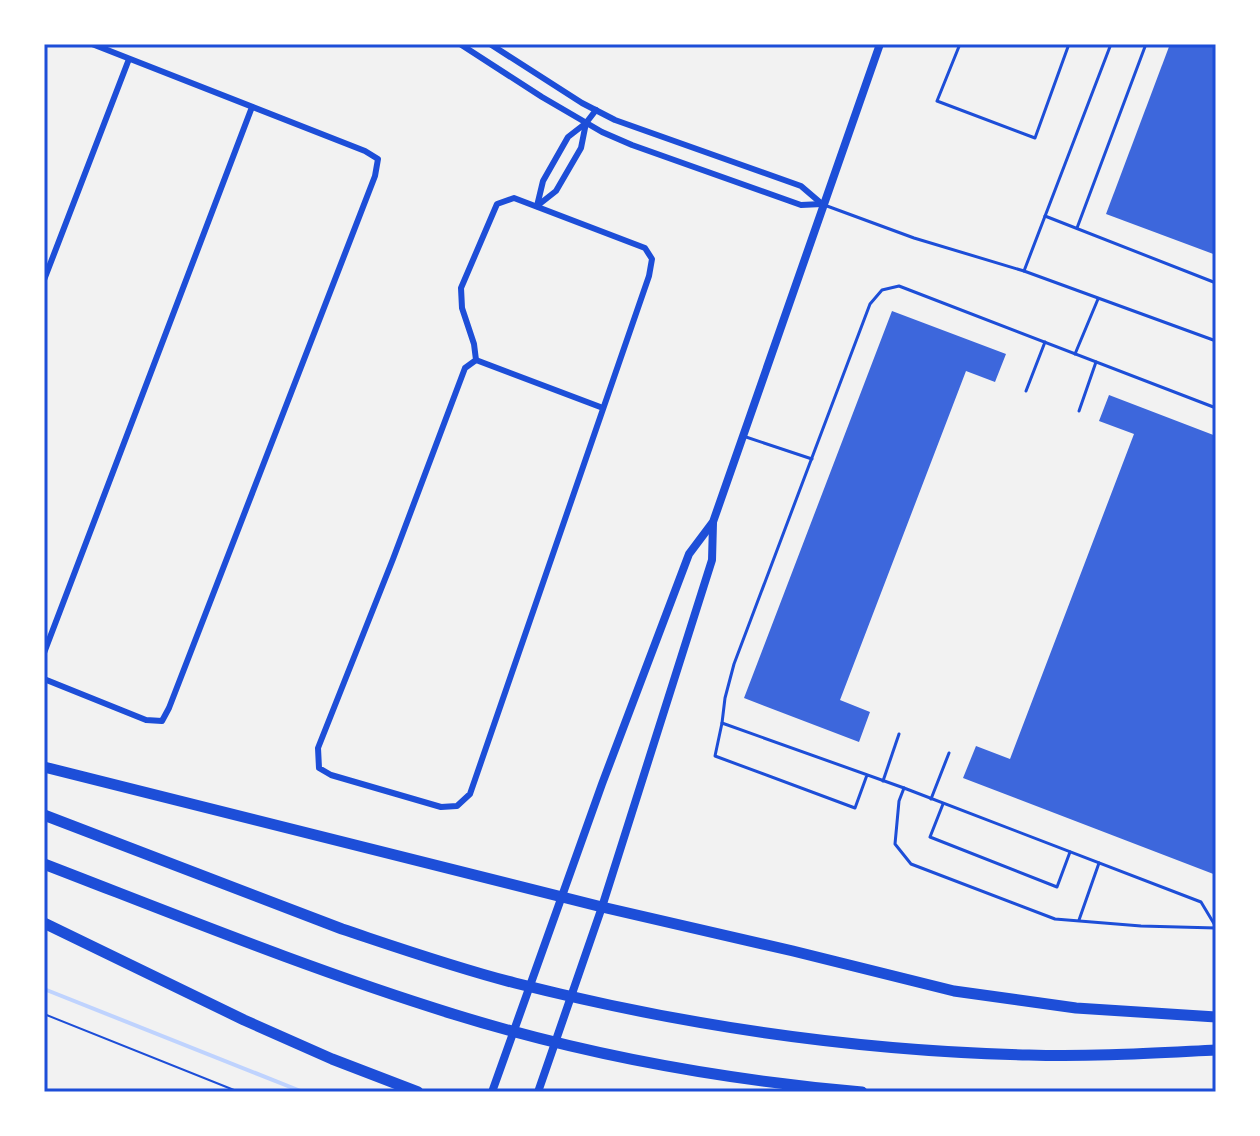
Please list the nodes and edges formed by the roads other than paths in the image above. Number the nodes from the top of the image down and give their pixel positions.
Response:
1 (92, 44) edge
2 (460, 44) edge
3 (490, 44) edge
4 (880, 44) edge
5 (960, 44) edge
6 (1069, 44) edge
7 (1111, 44) edge
8 (1146, 44) edge
9 (129, 59) junction
10 (252, 107) junction
11 (596, 110) junction
12 (586, 123) junction
13 (822, 204) junction
14 (537, 206) junction
15 (1045, 216) junction
16 (1077, 228) junction
17 (1024, 271) junction
18 (44, 280) edge
19 (1216, 283) edge
20 (1099, 298) junction
21 (1216, 341) edge
22 (1045, 342) junction
23 (1075, 354) junction
24 (476, 360) junction
25 (1096, 362) junction
26 (1026, 391) dead end
27 (603, 408) junction
28 (1216, 408) edge
29 (1079, 411) dead end
30 (743, 435) junction
31 (812, 459) junction
32 (713, 522) junction
33 (44, 653) edge
34 (44, 679) edge
35 (722, 723) junction
36 (899, 734) dead end
37 (949, 753) dead end
38 (44, 767) edge
39 (867, 775) junction
40 (883, 781) junction
41 (904, 788) junction
42 (931, 799) junction
43 (944, 804) junction
44 (44, 815) edge
45 (1070, 852) junction
46 (1099, 863) junction
47 (44, 864) edge
48 (562, 897) junction
49 (602, 907) junction
50 (1079, 922) junction
51 (44, 923) edge
52 (1216, 928) edge
53 (1216, 1017) edge
54 (1216, 1050) edge
55 (494, 1087) edge
56 (418, 1092) edge
57 (538, 1092) edge
58 (862, 1092) edge

1 - 9 street
2 - 12 street
3 - 11 street
4 - 13 main road
5 - 6 lane
7 - 15 lane
8 - 16 lane
9 - 10 street
9 - 18 street
10 - 33 street
10 - 34 street
11 - 12 street
11 - 13 street
12 - 13 street
12 - 14 street
12 - 14 street
13 - 17 lane
13 - 30 main road
14 - 24 street
14 - 27 street
15 - 16 lane
15 - 17 lane
16 - 19 lane
17 - 20 lane
20 - 21 lane
20 - 23 lane
22 - 23 lane
22 - 26 lane
22 - 31 lane
23 - 25 lane
24 - 27 street
24 - 27 street
25 - 28 lane
25 - 29 lane
30 - 31 lane
30 - 32 main road
31 - 35 lane
32 - 48 main road
32 - 49 main road
35 - 39 lane
35 - 39 lane
36 - 40 lane
37 - 42 lane
38 - 48 highway
39 - 40 lane
40 - 41 lane
41 - 42 lane
41 - 50 lane
42 - 43 lane
43 - 45 lane
43 - 45 lane
44 - 54 highway
45 - 46 lane
46 - 50 lane
46 - 52 lane
47 - 58 highway
48 - 49 highway
48 - 55 main road
49 - 53 highway
49 - 57 main road
50 - 52 lane
51 - 56 highway

